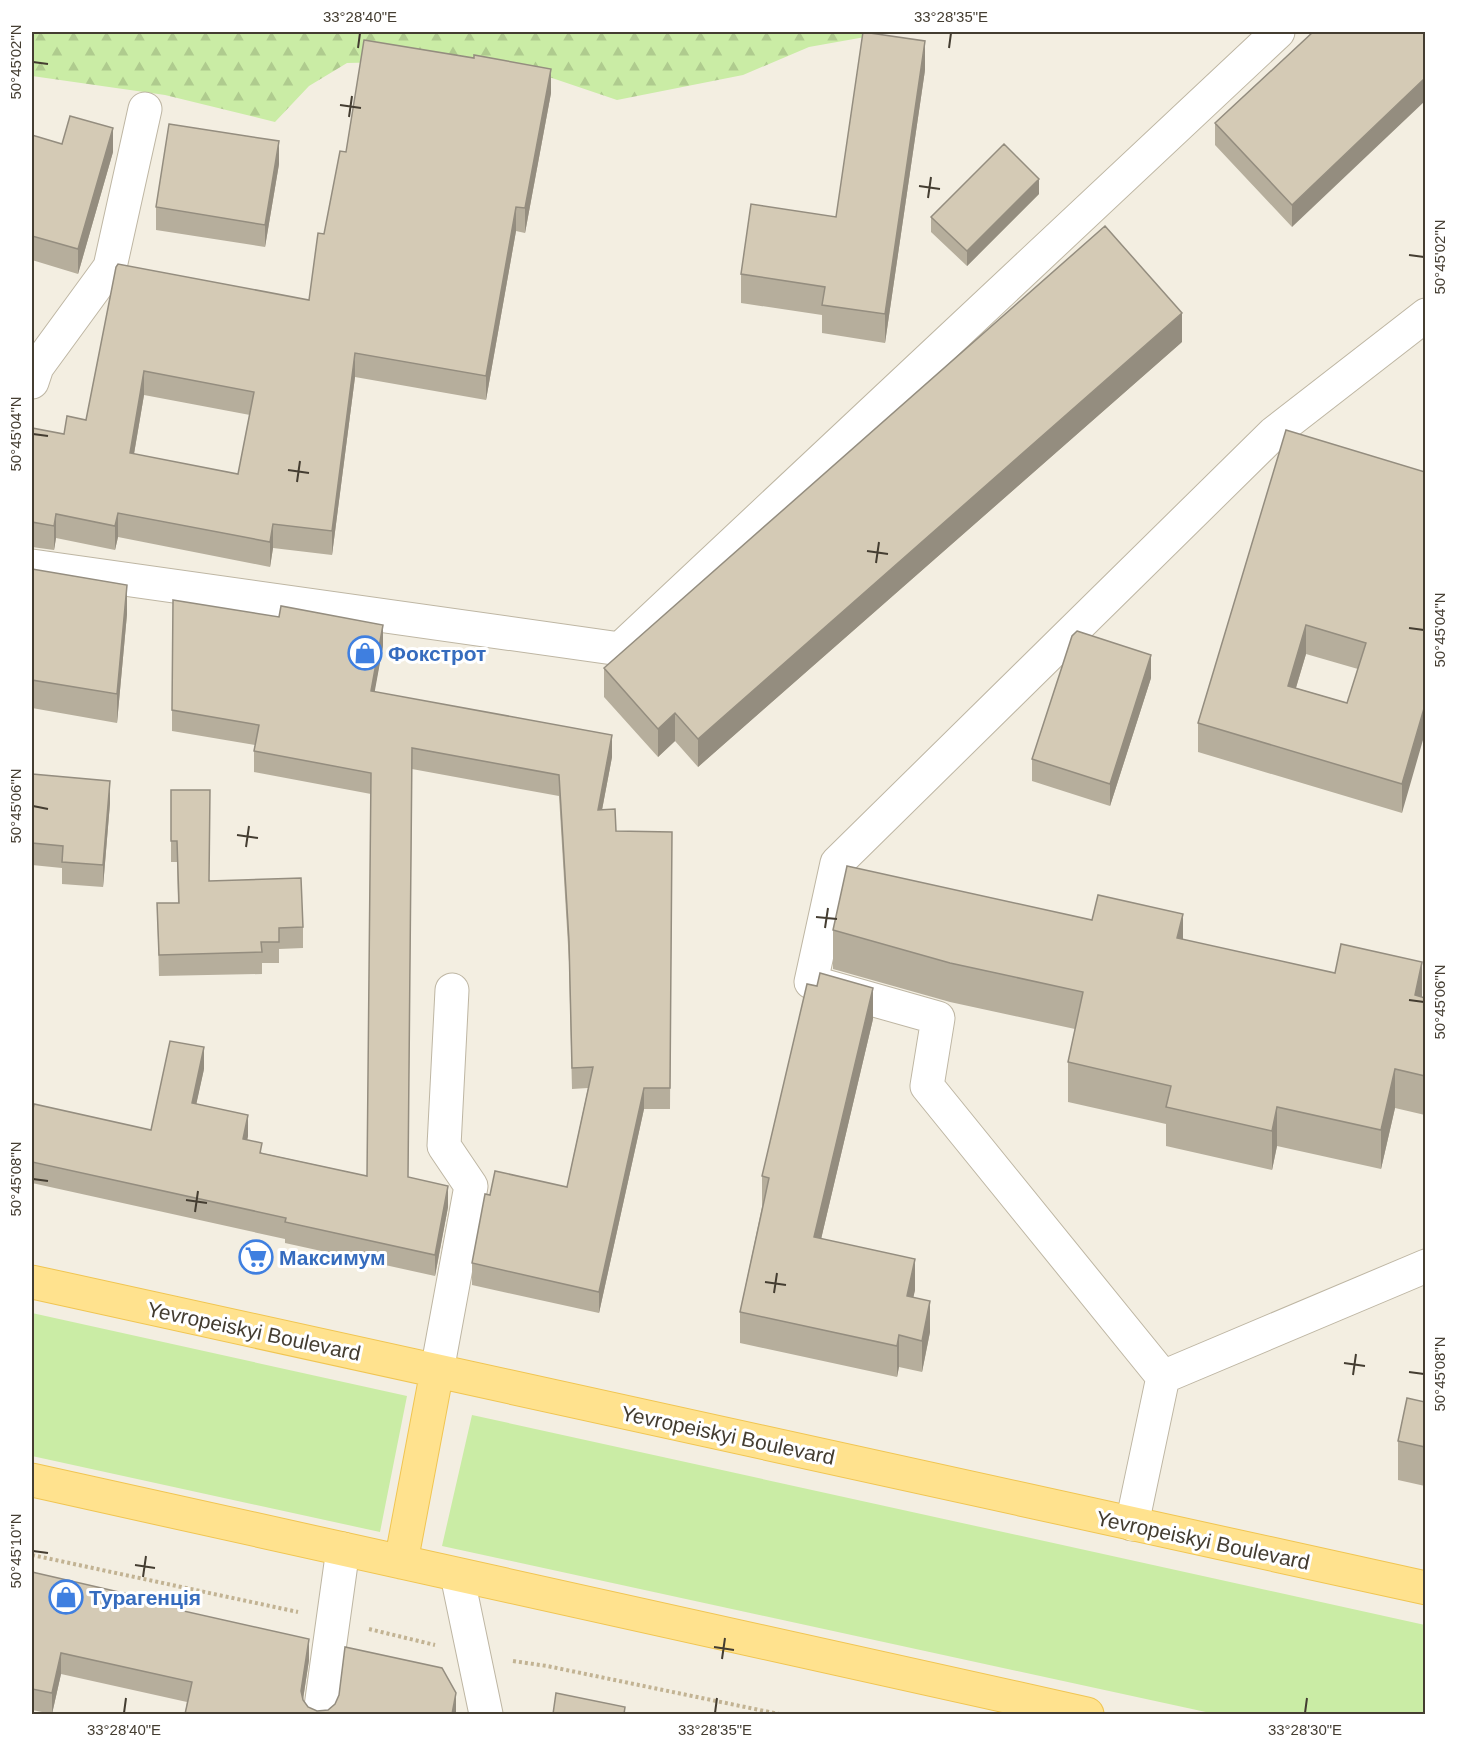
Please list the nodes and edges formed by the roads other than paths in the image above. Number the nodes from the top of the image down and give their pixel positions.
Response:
1 (1278, 32) edge
2 (145, 109) dead end
3 (1425, 315) edge
4 (32, 382) edge
5 (32, 567) edge
6 (452, 990) dead end
7 (1425, 1266) edge
8 (32, 1282) edge
9 (437, 1371) junction
10 (1163, 1377) junction
11 (32, 1480) edge
12 (1132, 1524) junction
13 (343, 1549) junction
14 (401, 1562) junction
15 (458, 1575) junction
16 (1425, 1588) edge
17 (320, 1714) edge
18 (486, 1714) edge
19 (1087, 1714) edge

1 - 5 lane
2 - 4 lane
3 - 10 lane
6 - 9 lane
7 - 10 lane
8 - 9 main road, Yevropeiskyi Boulevard
9 - 12 main road, Yevropeiskyi Boulevard
9 - 14 main road
10 - 12 lane
11 - 13 main road
12 - 16 main road, Yevropeiskyi Boulevard
13 - 14 main road
13 - 17 lane
14 - 15 main road
15 - 18 lane
15 - 19 main road

